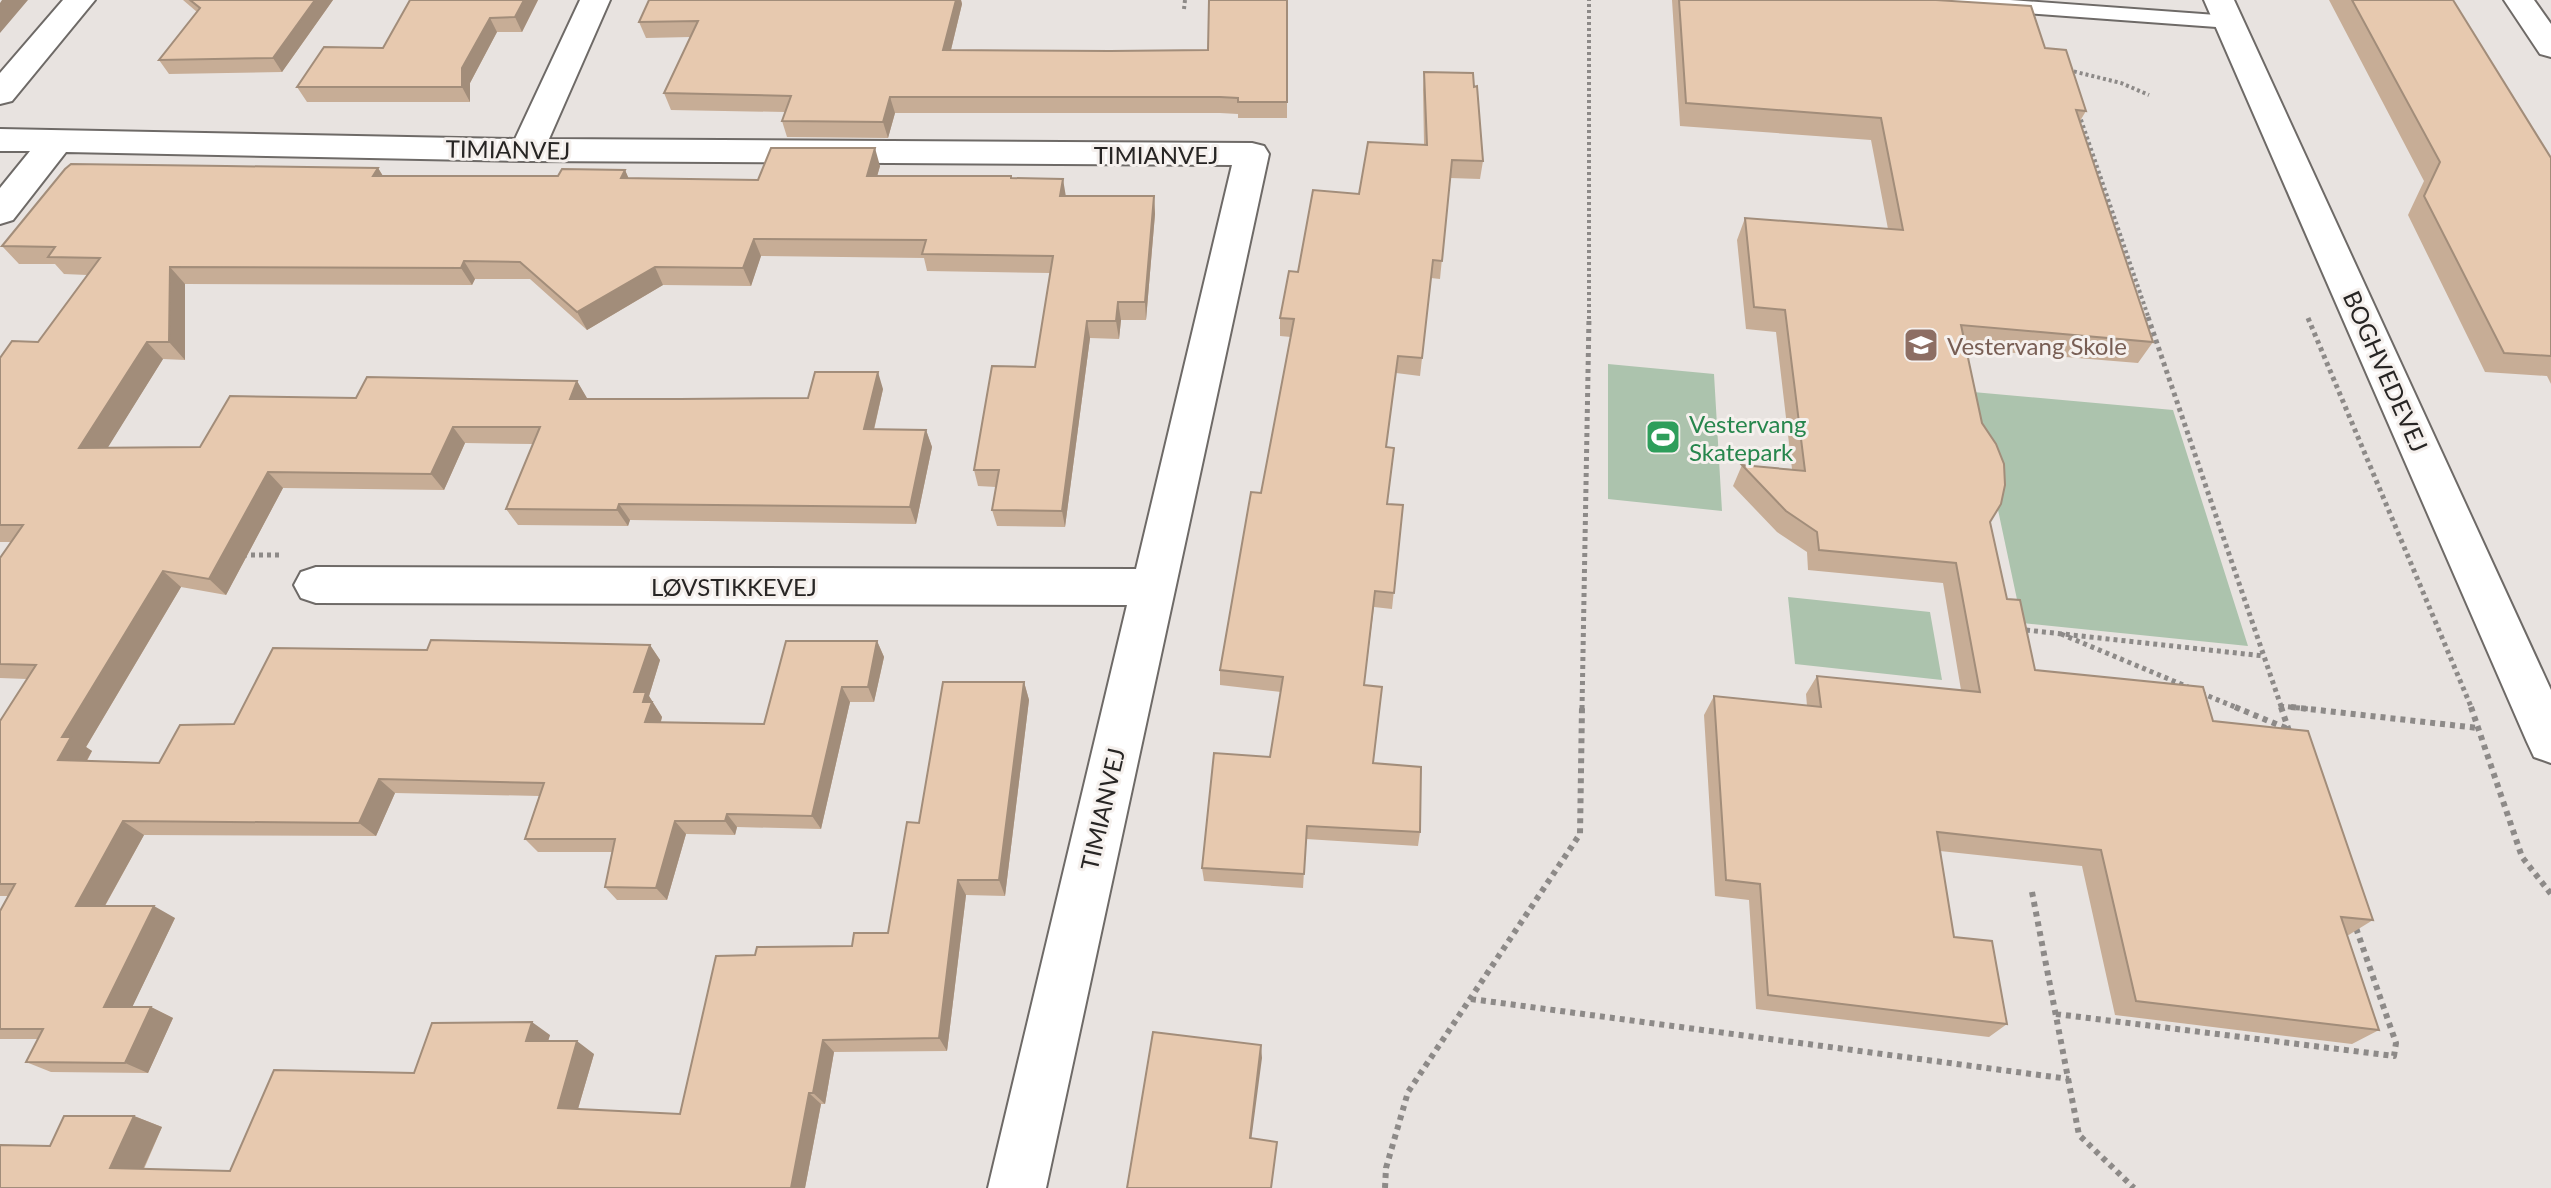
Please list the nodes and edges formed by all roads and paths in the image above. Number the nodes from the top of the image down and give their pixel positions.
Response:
1 (80, 0) edge
2 (595, 0) edge
3 (1185, 0) edge
4 (1589, 0) edge
5 (1929, 0) edge
6 (2519, 0) edge
7 (1184, 9) dead end
8 (2224, 11) edge
9 (2551, 47) edge
10 (2069, 84) edge
11 (0, 94) edge
12 (2149, 95) dead end
13 (2074, 99) edge
14 (0, 140) edge
15 (57, 140) junction
16 (527, 150) junction
17 (0, 212) edge
18 (2302, 304) dead end
19 (238, 555) edge
20 (316, 585) joint
21 (1152, 587) junction
22 (2026, 630) edge
23 (2061, 634) junction
24 (2264, 656) junction
25 (2280, 706) junction
26 (2478, 728) junction
27 (2289, 730) junction
28 (2551, 742) edge
29 (2294, 745) edge
30 (2032, 892) dead end
31 (2551, 894) edge
32 (2355, 923) edge
33 (1471, 999) junction
34 (2056, 1014) junction
35 (2069, 1079) junction
36 (1017, 1188) edge
37 (1385, 1188) edge
38 (2134, 1188) edge

1 - 11 street
2 - 16 street
3 - 7 path
4 - 33 path
5 - 8 lane
6 - 9 street
8 - 28 street, BOGHVEDEVEJ
10 - 12 path
13 - 24 path
14 - 15 street, TIMIANVEJ
15 - 16 street, TIMIANVEJ
15 - 17 street
16 - 21 street, TIMIANVEJ
18 - 26 path
19 - 20 path
20 - 21 street, LØVSTIKKEVEJ
21 - 36 street, TIMIANVEJ
22 - 23 path
23 - 24 path
23 - 27 path
24 - 25 path
25 - 26 path
25 - 27 path
26 - 31 path
27 - 29 path
30 - 34 path
32 - 34 path
33 - 35 path
33 - 37 path
34 - 35 path
35 - 38 path

